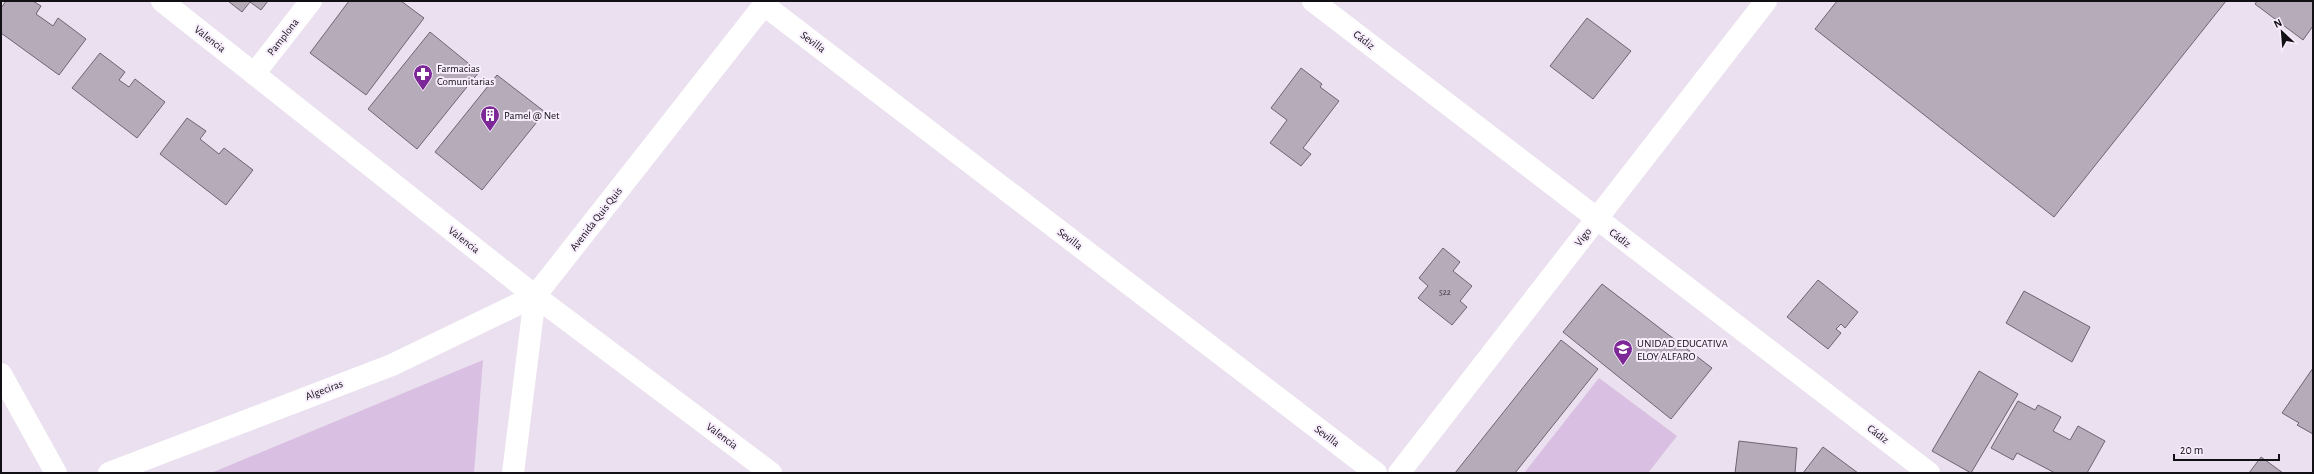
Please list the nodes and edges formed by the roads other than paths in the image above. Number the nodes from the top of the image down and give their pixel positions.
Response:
1 (162, 1) edge
2 (311, 1) edge
3 (1313, 1) edge
4 (1766, 1) edge
5 (766, 3) edge
6 (254, 74) junction
7 (1596, 220) junction
8 (535, 296) junction
9 (1, 374) edge
10 (56, 473) edge
11 (109, 473) edge
12 (513, 473) edge
13 (771, 473) edge
14 (1376, 473) edge
15 (1399, 473) edge
16 (1929, 473) edge

1 - 6 street, Valencia
2 - 6 street, Pamplona
3 - 7 street, Cádiz
4 - 7 street, Vigo
5 - 8 street, Avenida Quis Quis
5 - 14 street, Sevilla
6 - 8 street, Valencia
7 - 15 street, Vigo
7 - 16 street, Cádiz
8 - 11 street, Algeciras
8 - 12 street
8 - 13 street, Valencia
9 - 10 street

